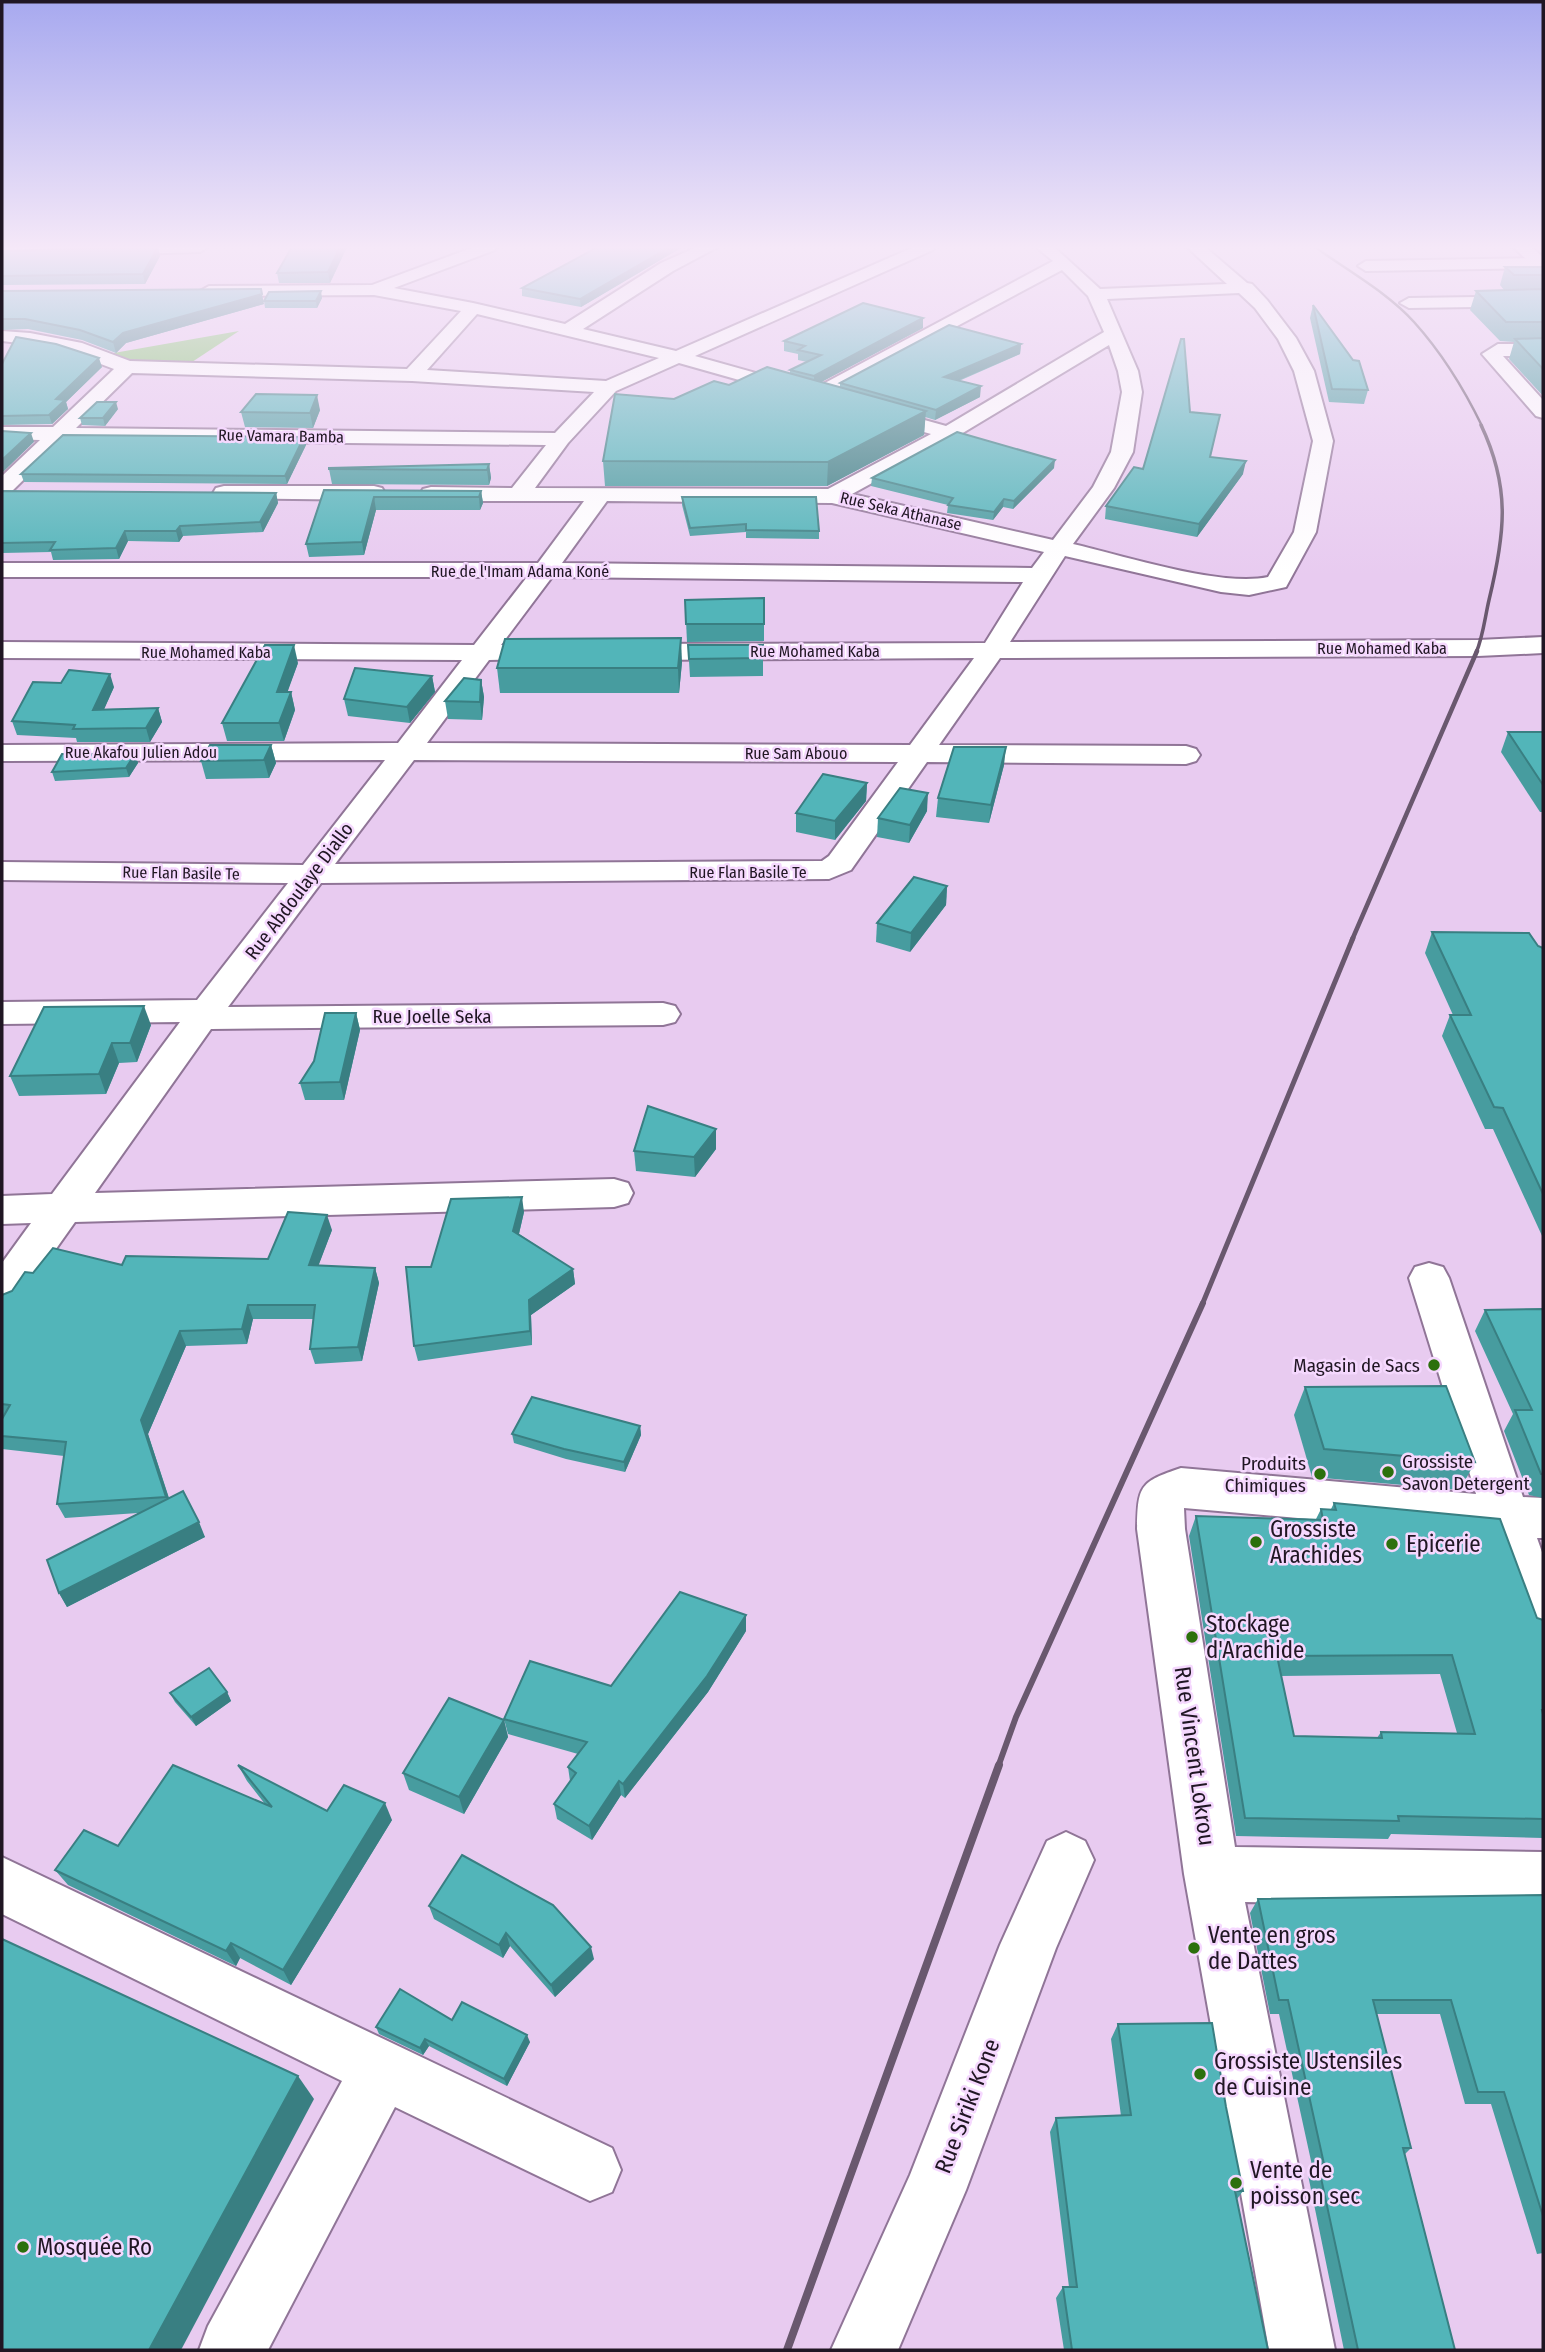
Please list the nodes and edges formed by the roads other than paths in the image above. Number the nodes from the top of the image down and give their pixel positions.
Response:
1 (100, 357) edge
2 (429, 357) edge
3 (679, 357) joint
4 (881, 357) edge
5 (1076, 357) edge
6 (1123, 357) edge
7 (1296, 357) edge
8 (1493, 357) edge
9 (127, 367) junction
10 (412, 375) junction
11 (610, 387) junction
12 (815, 396) junction
13 (1543, 412) edge
14 (949, 432) junction
15 (2, 433) edge
16 (60, 433) junction
17 (561, 439) junction
18 (2, 490) edge
19 (30, 492) edge
20 (197, 493) edge
21 (519, 494) junction
22 (601, 494) junction
23 (832, 496) junction
24 (1060, 547) junction
25 (2, 570) edge
26 (545, 570) junction
27 (1039, 575) junction
28 (1543, 645) edge
29 (2, 650) edge
30 (993, 650) junction
31 (479, 653) junction
32 (576, 653) edge
33 (604, 653) edge
34 (406, 751) junction
35 (2, 753) edge
36 (919, 754) junction
37 (1186, 755) dead end
38 (2, 871) edge
39 (313, 874) junction
40 (2, 1013) edge
41 (663, 1014) dead end
42 (204, 1015) junction
43 (614, 1193) dead end
44 (63, 1208) junction
45 (2, 1210) edge
46 (1429, 1278) dead end
47 (2, 1293) edge
48 (1525, 1518) edge
49 (1543, 1621) edge
50 (1066, 1860) dead end
51 (1212, 1874) junction
52 (1543, 1880) edge
53 (2, 1885) edge
54 (382, 2069) junction
55 (590, 2170) dead end
56 (232, 2350) edge
57 (864, 2350) edge
58 (1302, 2350) edge

1 - 9 street
2 - 10 street
3 - 11 street
3 - 12 street
4 - 12 street
5 - 14 street
6 - 24 street, Rue Flan Basile Te
7 - 24 street, Rue Seka Athanase
8 - 13 street
9 - 10 street
9 - 16 street
10 - 11 street
11 - 17 street
12 - 14 street
14 - 23 street
15 - 16 street, Rue Vamara Bamba
16 - 17 street, Rue Vamara Bamba
16 - 18 street
17 - 21 street
18 - 19 street
20 - 21 street, Rue Seka Athanase
21 - 22 street, Rue Seka Athanase
22 - 23 street, Rue Seka Athanase
22 - 26 street, Rue Abdoulaye Diallo
23 - 24 street, Rue Seka Athanase
24 - 27 street, Rue Flan Basile Te
25 - 26 street, Rue de l'Imam Adama Koné
26 - 27 street, Rue de l'Imam Adama Koné
26 - 31 street, Rue Abdoulaye Diallo
27 - 30 street, Rue Flan Basile Te
28 - 30 street, Rue Mohamed Kaba
29 - 31 street, Rue Mohamed Kaba
30 - 33 street, Rue Mohamed Kaba
30 - 36 street, Rue Flan Basile Te
31 - 32 street, Rue Mohamed Kaba
31 - 34 street, Rue Abdoulaye Diallo
34 - 35 street, Rue Akafou Julien Adou
34 - 36 street, Rue Sam Abouo
34 - 39 street, Rue Abdoulaye Diallo
36 - 37 street, Rue Sam Abouo
36 - 39 street, Rue Flan Basile Te
38 - 39 street, Rue Flan Basile Te
39 - 42 street, Rue Abdoulaye Diallo
40 - 42 street, Rue Joelle Seka
41 - 42 street, Rue Joelle Seka
42 - 44 street, Rue Abdoulaye Diallo
43 - 44 street
44 - 45 street
44 - 47 street, Rue Abdoulaye Diallo
46 - 48 street
48 - 49 street
48 - 51 street, Rue Vincent Lokrou
50 - 57 street, Rue Siriki Kone
51 - 52 street
51 - 58 street, Rue Vincent Lokrou
53 - 54 street
54 - 55 street
54 - 56 street

